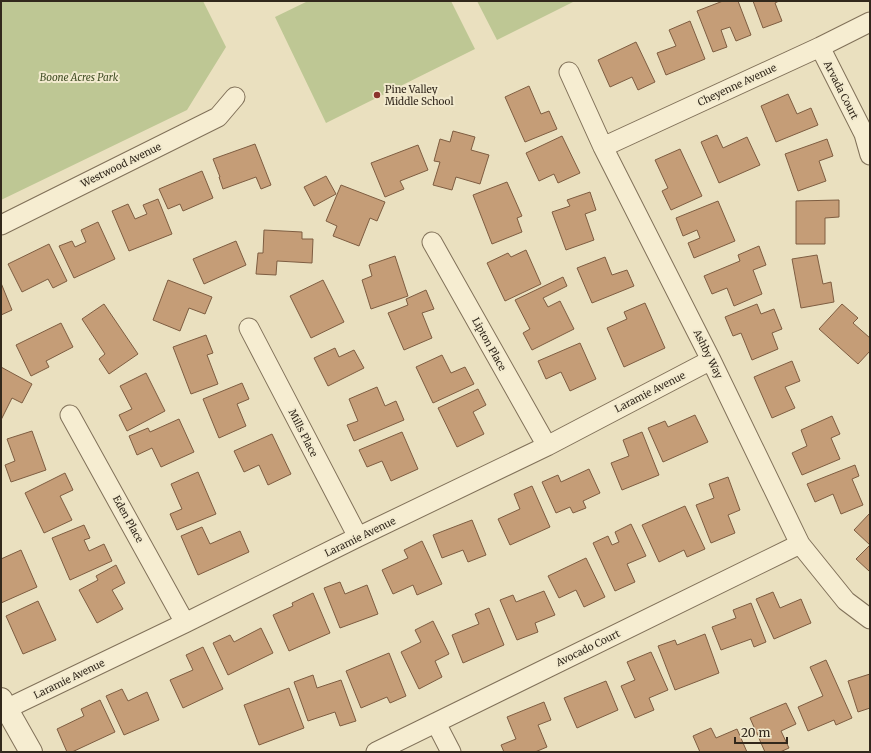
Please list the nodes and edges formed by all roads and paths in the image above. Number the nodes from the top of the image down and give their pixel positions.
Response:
1 (870, 22) edge
2 (820, 47) junction
3 (569, 72) dead end
4 (235, 96) dead end
5 (604, 147) junction
6 (870, 155) edge
7 (1, 225) edge
8 (432, 242) dead end
9 (249, 328) dead end
10 (711, 360) junction
11 (70, 415) dead end
12 (547, 446) junction
13 (358, 538) junction
14 (800, 544) junction
15 (870, 619) edge
16 (185, 623) junction
17 (3, 706) edge
18 (436, 723) junction
19 (31, 752) edge
20 (376, 752) edge
21 (451, 752) edge

1 - 2 street, Cheyenne Avenue
2 - 5 street, Cheyenne Avenue
2 - 6 street, Arvada Court
3 - 5 street, Ashby Way
4 - 7 street, Westwood Avenue
5 - 10 street, Ashby Way
8 - 12 street, Lipton Place
9 - 13 street, Mills Place
10 - 12 street, Laramie Avenue
10 - 14 street, Ashby Way
11 - 16 street, Eden Place
12 - 13 street, Laramie Avenue
13 - 16 street, Laramie Avenue
14 - 15 street, Ashby Way
14 - 18 street, Avocado Court
16 - 17 street, Laramie Avenue
17 - 19 street
18 - 20 street, Avocado Court
18 - 21 street

